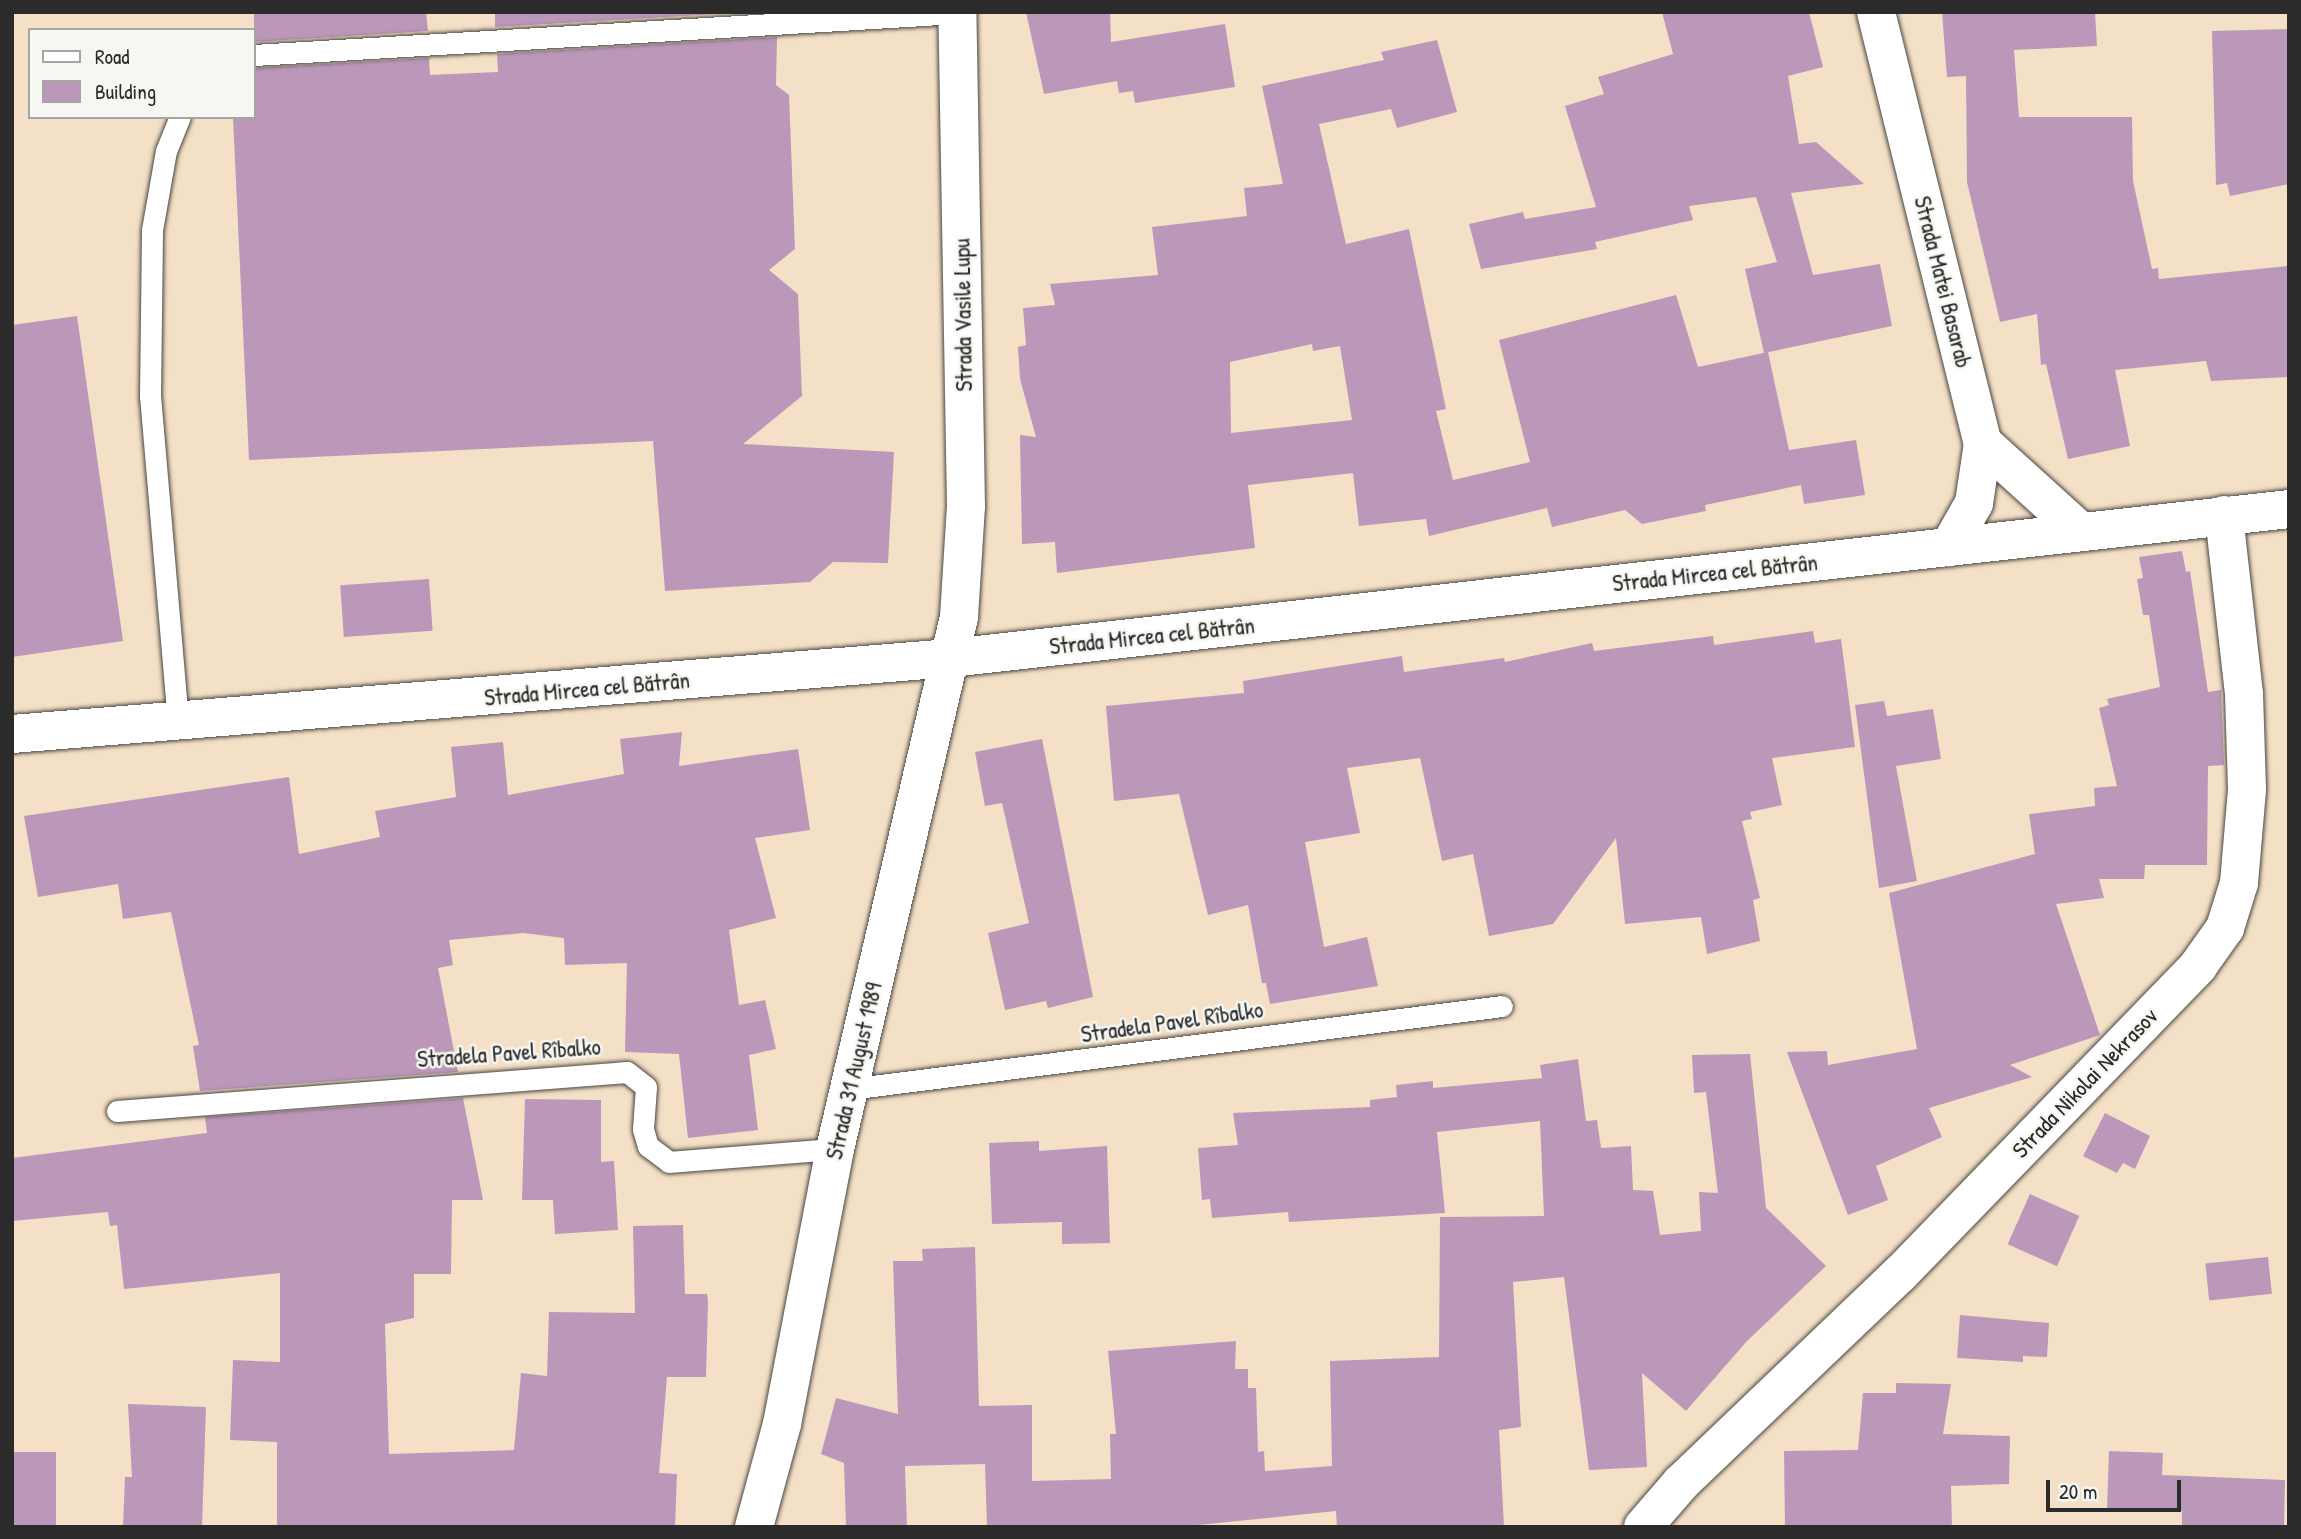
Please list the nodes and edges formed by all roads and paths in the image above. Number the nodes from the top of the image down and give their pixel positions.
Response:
1 (1876, 12) edge
2 (957, 13) edge
3 (256, 55) edge
4 (179, 119) edge
5 (1983, 443) junction
6 (2289, 509) edge
7 (2224, 515) junction
8 (2081, 532) junction
9 (1949, 547) junction
10 (959, 617) joint
11 (951, 658) junction
12 (178, 722) junction
13 (12, 734) edge
14 (1502, 1006) dead end
15 (849, 1089) junction
16 (117, 1111) dead end
17 (835, 1149) junction
18 (754, 1527) edge
19 (1643, 1527) edge

1 - 5 street, Strada Matei Basarab
2 - 3 lane
2 - 10 street, Strada Vasile Lupu
4 - 12 lane
5 - 8 street
5 - 9 street, Strada Matei Basarab
6 - 7 street, Strada Mircea cel Bătrân
7 - 8 street, Strada Mircea cel Bătrân
7 - 19 street, Strada Nikolai Nekrasov
8 - 9 street, Strada Mircea cel Bătrân
9 - 11 street, Strada Mircea cel Bătrân
10 - 11 street, Strada 31 August 1989
11 - 12 street, Strada Mircea cel Bătrân
11 - 15 street, Strada 31 August 1989
12 - 13 street, Strada Mircea cel Bătrân
14 - 15 lane, Stradela Pavel Rîbalko
15 - 17 street, Strada 31 August 1989
16 - 17 lane, Stradela Pavel Rîbalko
17 - 18 street, Strada 31 August 1989

